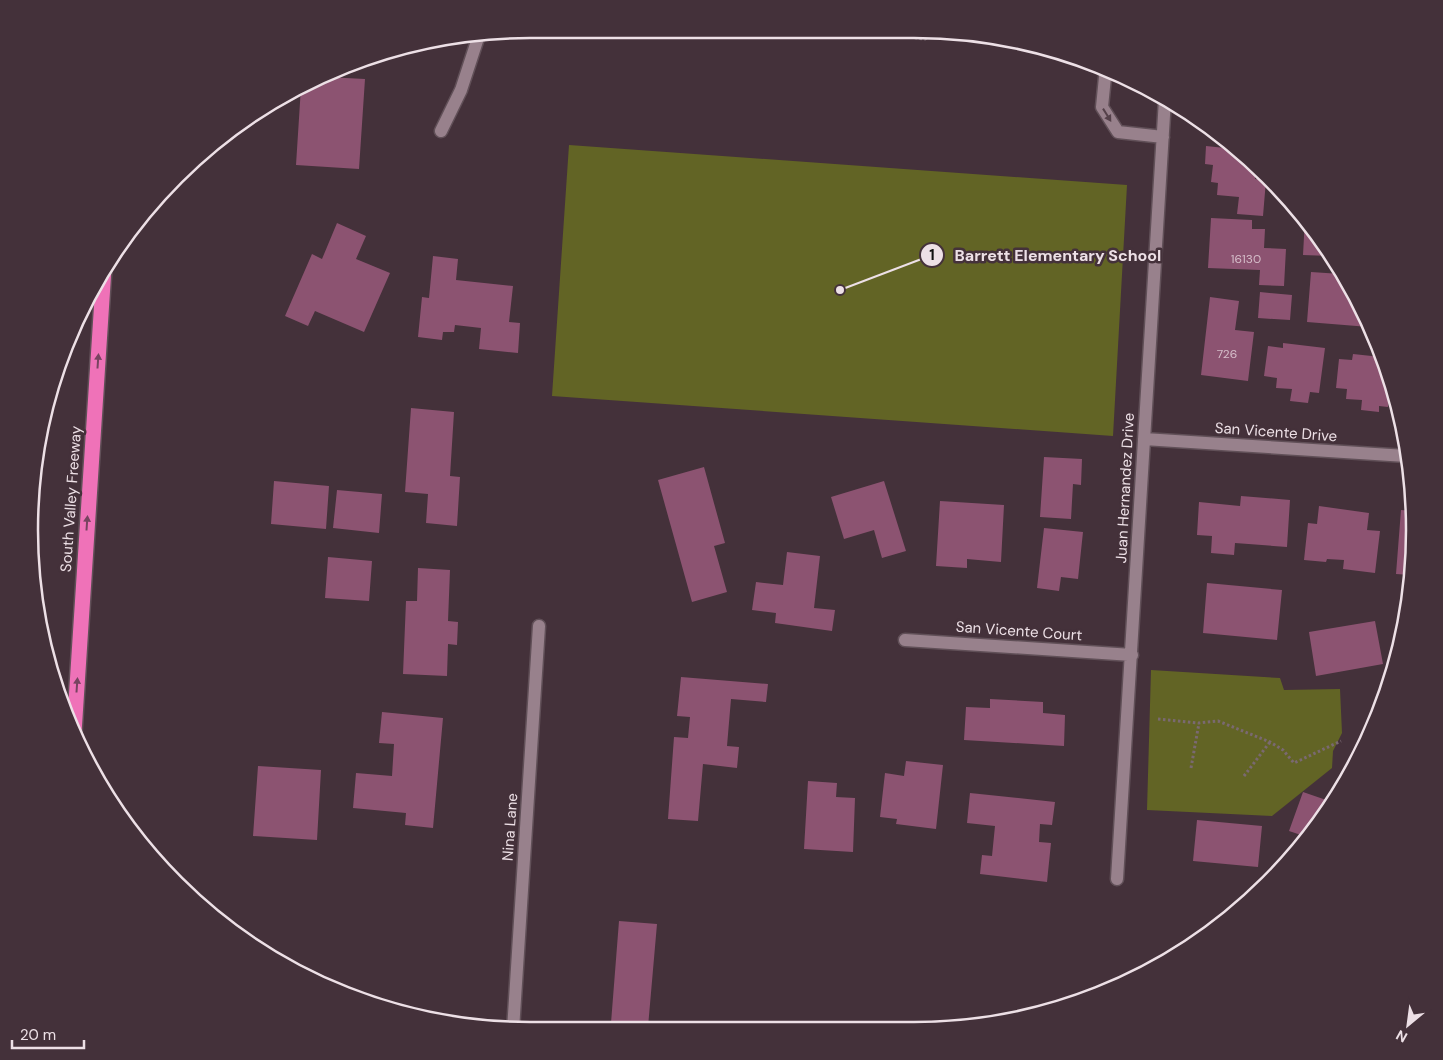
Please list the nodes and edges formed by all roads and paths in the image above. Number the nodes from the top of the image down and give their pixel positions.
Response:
1 (918, 38) edge
2 (925, 39) edge
3 (477, 41) edge
4 (1105, 77) edge
5 (1165, 107) edge
6 (441, 130) dead end
7 (1163, 137) junction
8 (103, 284) edge
9 (1144, 439) junction
10 (1399, 456) edge
11 (539, 626) dead end
12 (905, 640) dead end
13 (1132, 655) junction
14 (75, 718) edge
15 (1158, 719) dead end
16 (1199, 724) junction
17 (1341, 741) dead end
18 (1270, 742) junction
19 (1191, 768) dead end
20 (1244, 776) dead end
21 (1117, 879) dead end
22 (515, 1022) edge

1 - 2 path
3 - 6 street
4 -> 7 street
5 - 7 street, Juan Hernandez Drive
7 - 9 street, Juan Hernandez Drive
14 -> 8 highway, South Valley Freeway
9 - 10 street, San Vicente Drive
9 - 13 street, Juan Hernandez Drive
11 - 22 street, Nina Lane
12 - 13 street, San Vicente Court
13 - 21 street, Juan Hernandez Drive
15 - 16 path
16 - 18 path
16 - 19 path
17 - 18 path
18 - 20 path

